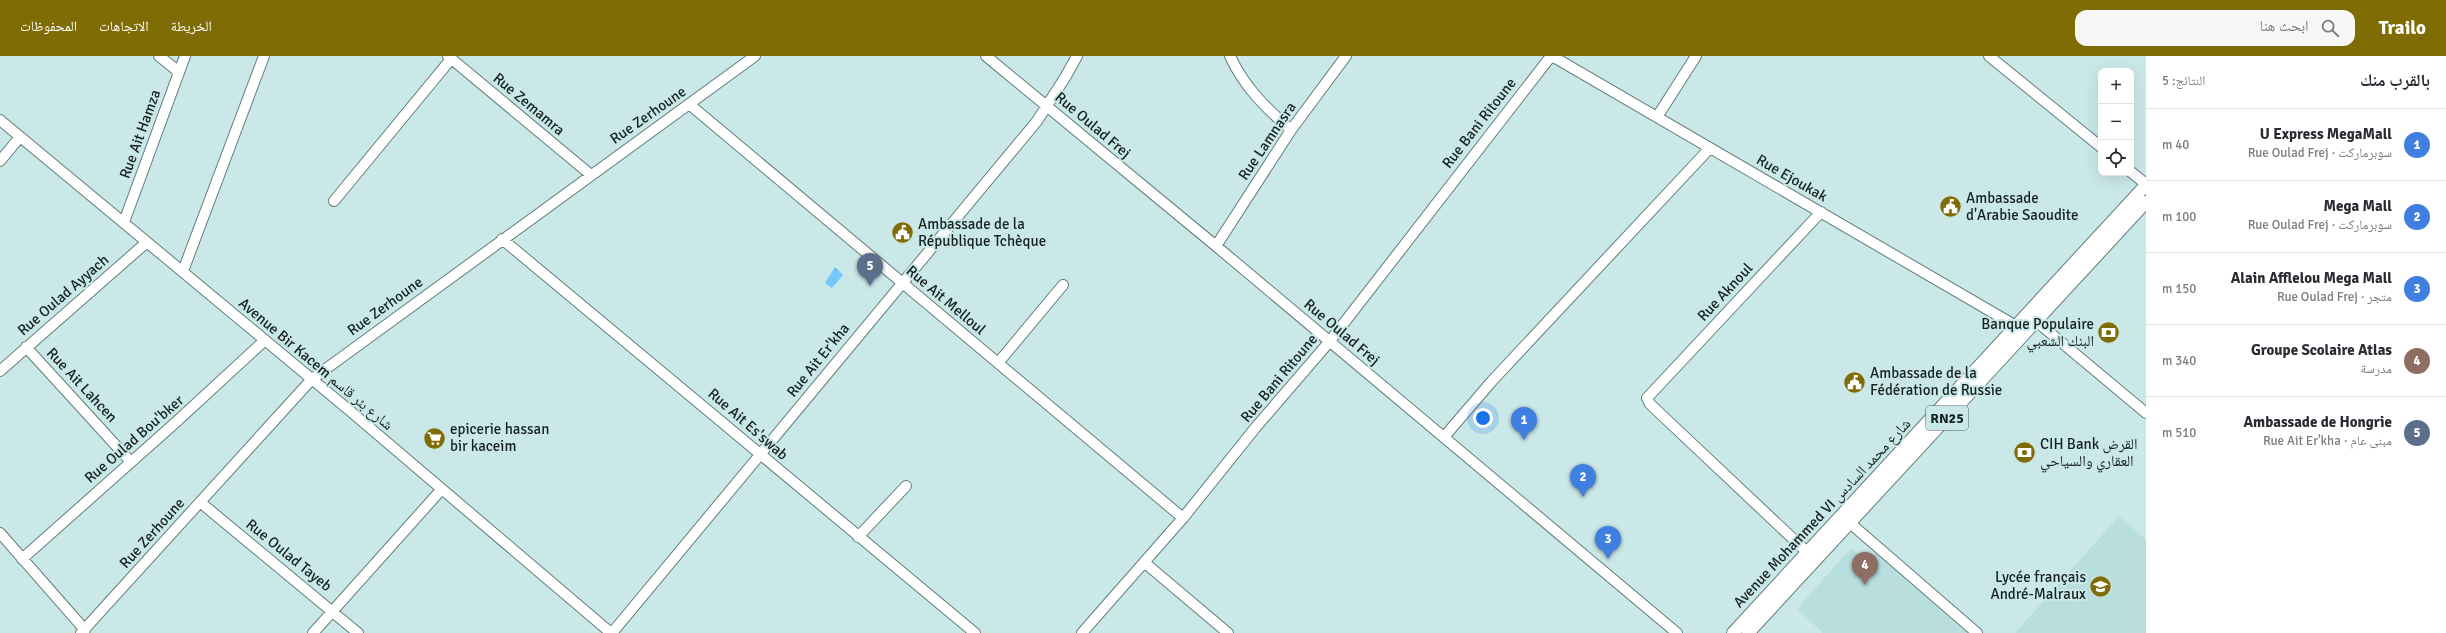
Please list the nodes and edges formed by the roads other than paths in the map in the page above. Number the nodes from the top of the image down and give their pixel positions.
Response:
1 (159, 56) edge
2 (185, 56) edge
3 (264, 56) edge
4 (755, 56) edge
5 (986, 56) edge
6 (1077, 56) edge
7 (1230, 56) edge
8 (1346, 56) edge
9 (1696, 56) edge
10 (1989, 56) edge
11 (1550, 57) edge
12 (449, 58) edge
13 (179, 72) junction
14 (690, 104) junction
15 (1047, 106) junction
16 (1657, 117) junction
17 (0, 120) edge
18 (1291, 130) junction
19 (20, 137) junction
20 (2098, 145) edge
21 (1710, 148) junction
22 (0, 161) edge
23 (591, 175) junction
24 (2134, 175) edge
25 (2146, 185) edge
26 (334, 201) dead end
27 (2146, 202) edge
28 (1821, 212) junction
29 (124, 222) junction
30 (502, 239) junction
31 (147, 242) junction
32 (1216, 246) junction
33 (183, 271) junction
34 (902, 283) junction
35 (1063, 284) dead end
36 (2036, 321) junction
37 (2016, 326) junction
38 (264, 341) junction
39 (1330, 342) junction
40 (26, 347) junction
41 (998, 363) junction
42 (0, 371) edge
43 (312, 379) junction
44 (2146, 412) edge
45 (1444, 437) junction
46 (761, 454) junction
47 (131, 462) junction
48 (906, 486) dead end
49 (441, 490) junction
50 (200, 502) junction
51 (1183, 518) junction
52 (1850, 523) junction
53 (0, 533) edge
54 (858, 537) junction
55 (1807, 552) junction
56 (22, 559) junction
57 (1145, 563) junction
58 (333, 611) junction
59 (83, 632) edge
60 (313, 633) edge
61 (358, 633) edge
62 (612, 633) edge
63 (975, 633) edge
64 (1082, 633) edge
65 (1228, 633) edge
66 (1677, 633) edge
67 (1733, 633) edge
68 (1748, 633) edge
69 (1977, 633) edge

1 - 13 street
2 - 13 street, Rue Ait Hamza
3 - 33 street
4 - 14 street, Rue Zerhoune
5 - 15 street, Rue Oulad Frej
6 - 15 street, Rue Ait Er'kha
7 - 18 street
8 - 18 street, Rue Lamnasra
9 - 16 street
10 - 20 street
11 - 16 street, Rue Ejoukak
11 - 39 street, Rue Bani Ritoune
12 - 23 street, Rue Zemamra
12 - 26 street
13 - 29 street, Rue Ait Hamza
14 - 23 street, Rue Zerhoune
14 - 34 street, Rue Ait Melloul
15 - 32 street, Rue Oulad Frej
15 - 34 street, Rue Ait Er'kha
16 - 21 street, Rue Ejoukak
17 - 19 street, Avenue Bir Kacem شارع بئر قاسم
18 - 32 street, Rue Lamnasra
19 - 22 street
19 - 29 street, Avenue Bir Kacem شارع بئر قاسم
21 - 28 street, Rue Ejoukak
21 - 45 street
23 - 30 street, Rue Zerhoune
24 - 25 street
25 - 37 main road, Avenue Mohammed VI شارع محمد السادس / RN25
27 - 36 main road, Avenue Mohammed VI شارع محمد السادس / RN25
28 - 37 street, Rue Ejoukak
28 - 55 street, Rue Aknoul
29 - 31 street, Avenue Bir Kacem شارع بئر قاسم
30 - 43 street, Rue Zerhoune
30 - 46 street, Rue Ait Es'swab
31 - 33 street, Avenue Bir Kacem شارع بئر قاسم
31 - 40 street, Rue Oulad Ayyach
32 - 39 street, Rue Oulad Frej
33 - 38 street, Avenue Bir Kacem شارع بئر قاسم
34 - 41 street, Rue Ait Melloul
34 - 46 street, Rue Ait Er'kha
35 - 41 street
36 - 44 street
36 - 52 main road, Avenue Mohammed VI شارع محمد السادس / RN25
37 - 55 main road, Avenue Mohammed VI شارع محمد السادس / RN25
38 - 43 street, Avenue Bir Kacem شارع بئر قاسم
38 - 47 street, Rue Oulad Bou'bker
39 - 45 street, Rue Oulad Frej
39 - 51 street, Rue Bani Ritoune
40 - 42 street, Rue Oulad Ayyach
40 - 47 street, Rue Ait Lahcen
41 - 51 street, Rue Ait Melloul
43 - 49 street, Avenue Bir Kacem شارع بئر قاسم
43 - 50 street, Rue Zerhoune
45 - 66 street, Rue Oulad Frej
46 - 54 street, Rue Ait Es'swab
46 - 62 street, Rue Ait Er'kha
47 - 56 street, Rue Oulad Bou'bker
48 - 54 street
49 - 58 street
49 - 62 street, Avenue Bir Kacem شارع بئر قاسم
50 - 58 street, Rue Oulad Tayeb
50 - 59 street, Rue Zerhoune
51 - 57 street, Rue Bani Ritoune
52 - 68 main road, Avenue Mohammed VI شارع محمد السادس / RN25
52 - 69 street
53 - 56 street
54 - 63 street, Rue Ait Es'swab
55 - 67 main road, Avenue Mohammed VI شارع محمد السادس / RN25
56 - 59 street
57 - 64 street, Rue Bani Ritoune
57 - 65 street
58 - 60 street
58 - 61 street, Rue Oulad Tayeb

